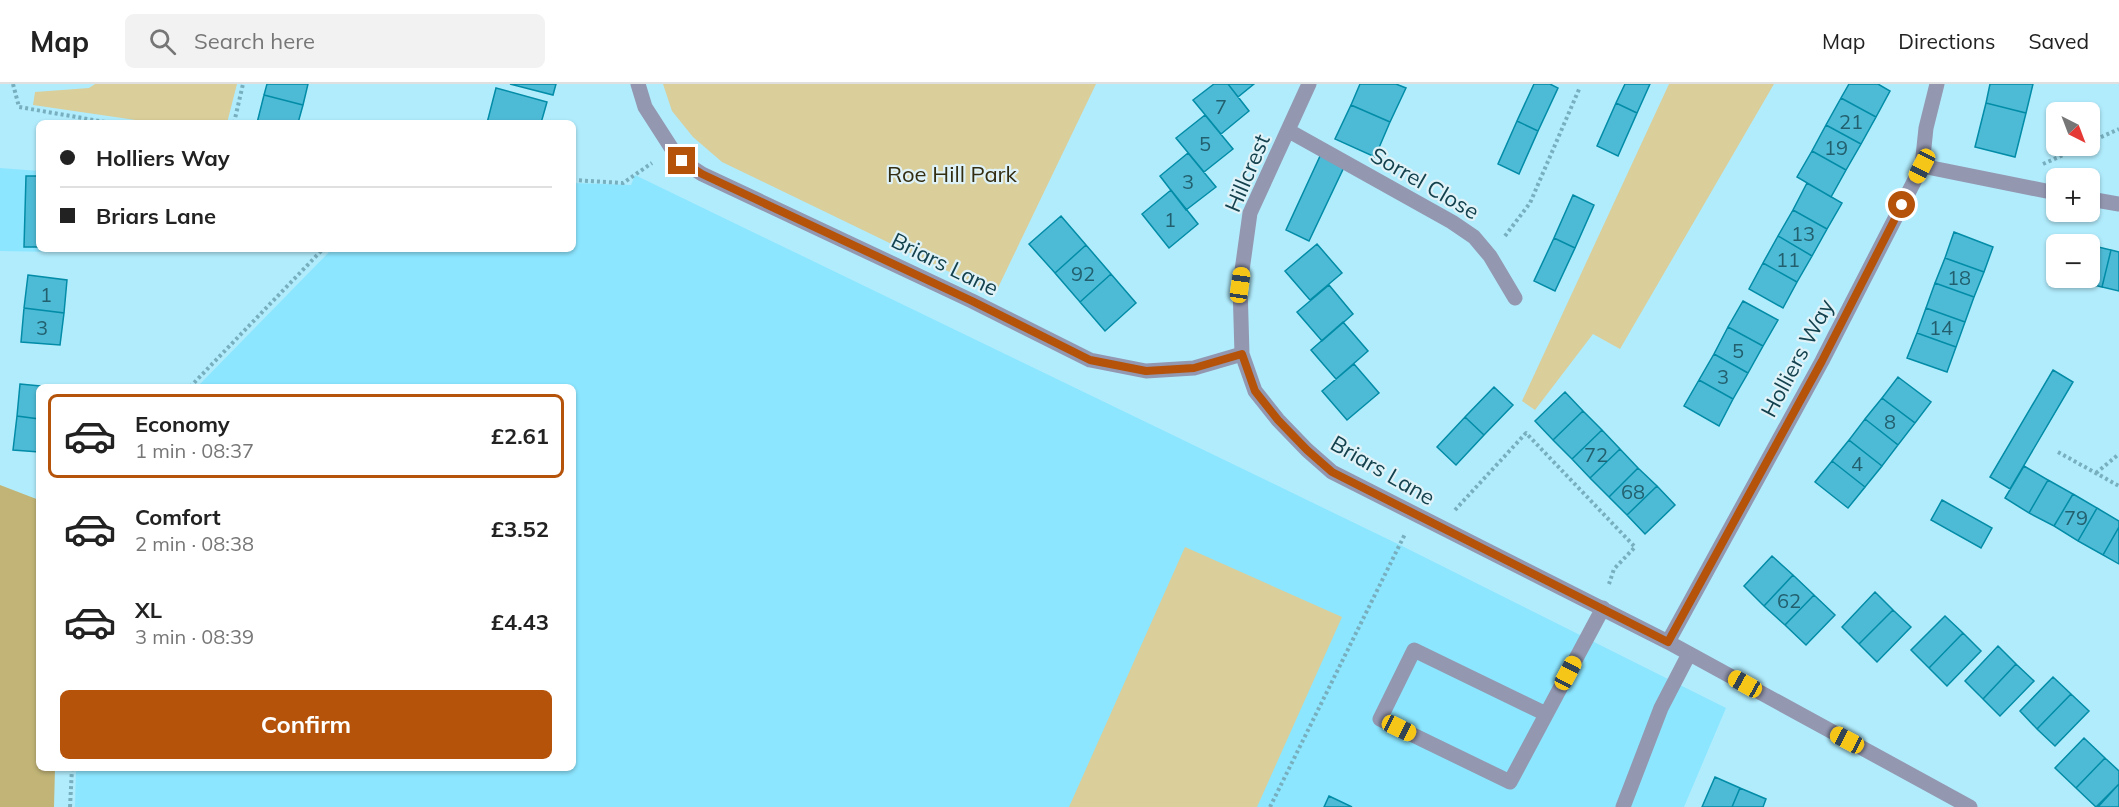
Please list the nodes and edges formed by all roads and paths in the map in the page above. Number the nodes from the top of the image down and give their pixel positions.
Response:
1 (14, 84) edge
2 (243, 84) edge
3 (638, 84) edge
4 (1309, 84) edge
5 (1937, 84) edge
6 (1580, 87) dead end
7 (94, 120) edge
8 (235, 120) edge
9 (2119, 129) edge
10 (1289, 130) junction
11 (2100, 138) edge
12 (672, 148) junction
13 (1922, 166) junction
14 (576, 180) edge
15 (2046, 191) edge
16 (2100, 201) edge
17 (2119, 204) edge
18 (320, 252) edge
19 (1490, 256) junction
20 (1515, 298) dead end
21 (1242, 354) junction
22 (193, 384) edge
23 (2058, 452) dead end
24 (2119, 454) edge
25 (2096, 473) junction
26 (2119, 486) edge
27 (1439, 527) junction
28 (1400, 544) dead end
29 (1603, 608) junction
30 (1668, 642) junction
31 (1689, 654) junction
32 (1546, 714) junction
33 (72, 771) edge
34 (70, 807) edge
35 (1270, 807) edge
36 (1623, 807) edge
37 (1970, 807) edge

1 - 7 path
2 - 8 path
3 - 12 street, Briars Lane
4 - 10 street, Hillcrest
5 - 13 street, Holliers Way
6 - 19 path
9 - 11 path
10 - 19 street, Sorrel Close
10 - 21 street, Hillcrest
12 - 14 path
12 - 21 street, Briars Lane
13 - 15 street
13 - 30 street, Holliers Way
16 - 17 street
18 - 22 path
19 - 20 street, Sorrel Close
21 - 27 street, Briars Lane
23 - 25 path
24 - 25 path
25 - 26 path
27 - 29 street, Briars Lane
27 - 29 path
28 - 35 path
29 - 30 street, Briars Lane
29 - 32 street
30 - 31 street, Briars Lane
31 - 36 street
31 - 37 street, Briars Lane
32 - 32 street
33 - 34 path

